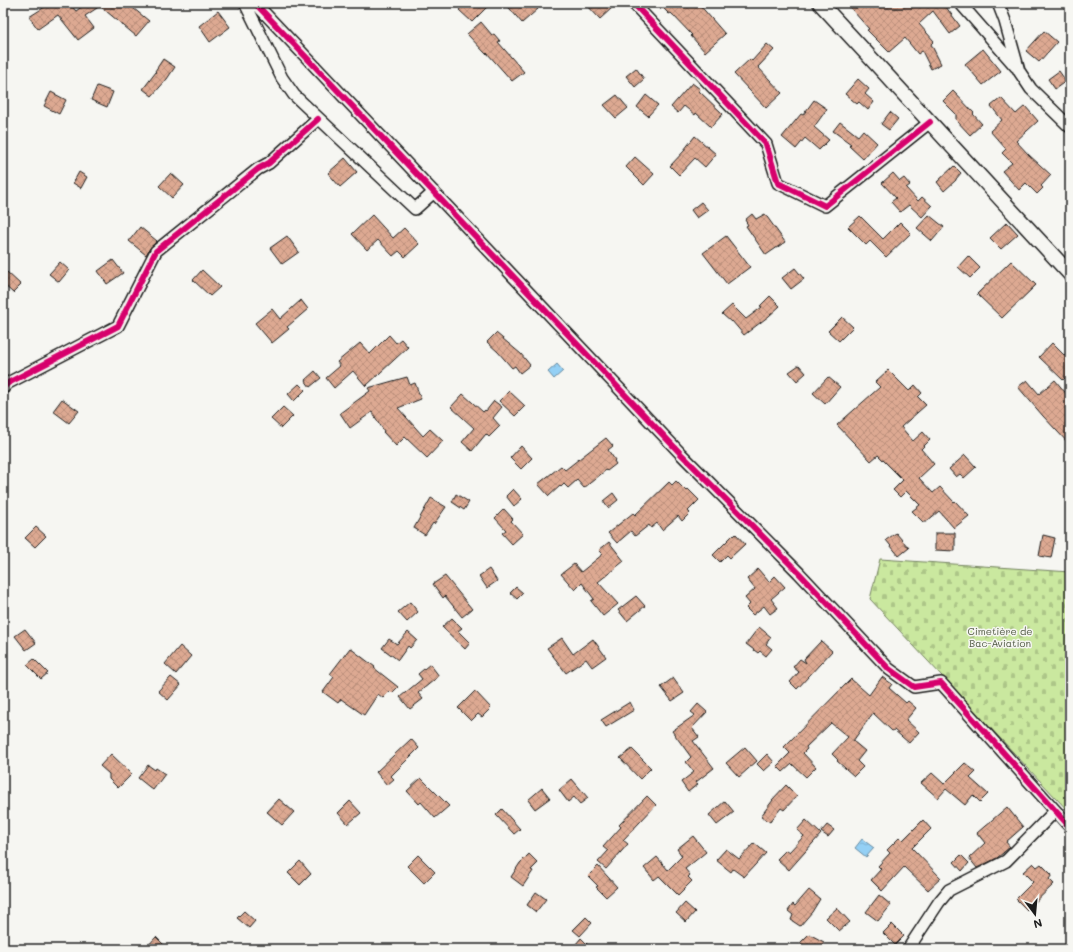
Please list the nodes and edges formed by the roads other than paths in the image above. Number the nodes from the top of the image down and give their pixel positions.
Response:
1 (245, 3) edge
2 (255, 3) edge
3 (633, 3) edge
4 (820, 3) edge
5 (960, 3) edge
6 (998, 3) edge
7 (1019, 71) junction
8 (318, 119) junction
9 (930, 122) junction
10 (1070, 127) edge
11 (434, 192) junction
12 (1070, 274) edge
13 (3, 388) edge
14 (1055, 811) junction
15 (1070, 827) edge
16 (908, 949) edge

1 - 8 street
2 - 11 street
3 - 9 street
4 - 9 street
5 - 7 street
6 - 7 street
7 - 10 street
8 - 11 street
8 - 13 street
9 - 12 street
11 - 14 street
14 - 15 street
14 - 16 street

